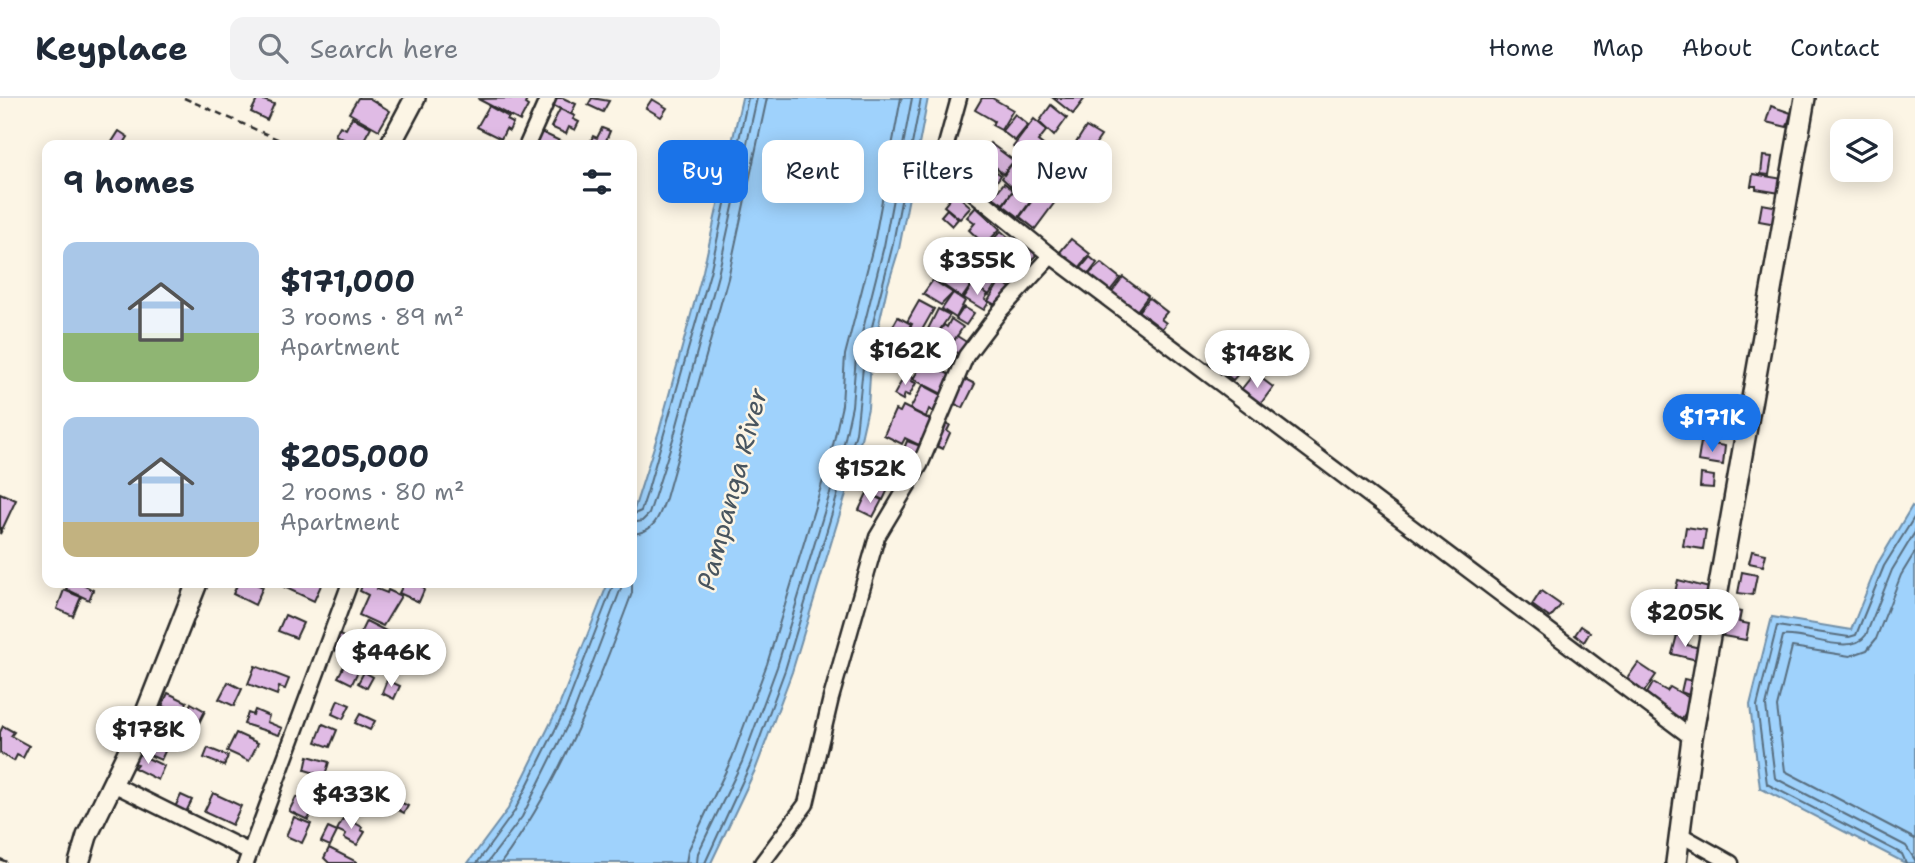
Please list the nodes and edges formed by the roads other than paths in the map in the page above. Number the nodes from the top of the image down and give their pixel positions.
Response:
1 (415, 98) edge
2 (548, 98) edge
3 (959, 98) edge
4 (1805, 98) edge
5 (393, 140) edge
6 (529, 140) edge
7 (1051, 256) junction
8 (195, 588) edge
9 (348, 588) edge
10 (1692, 738) junction
11 (113, 784) junction
12 (1681, 835) junction
13 (248, 857) edge
14 (79, 863) edge
15 (762, 863) edge
16 (1676, 863) edge
17 (1731, 863) edge

1 - 5 main road
2 - 6 street
3 - 7 street
4 - 10 main road
7 - 10 street
7 - 15 street
8 - 11 main road
9 - 13 street
10 - 12 main road
11 - 13 street
11 - 14 main road
12 - 16 main road
12 - 17 street

